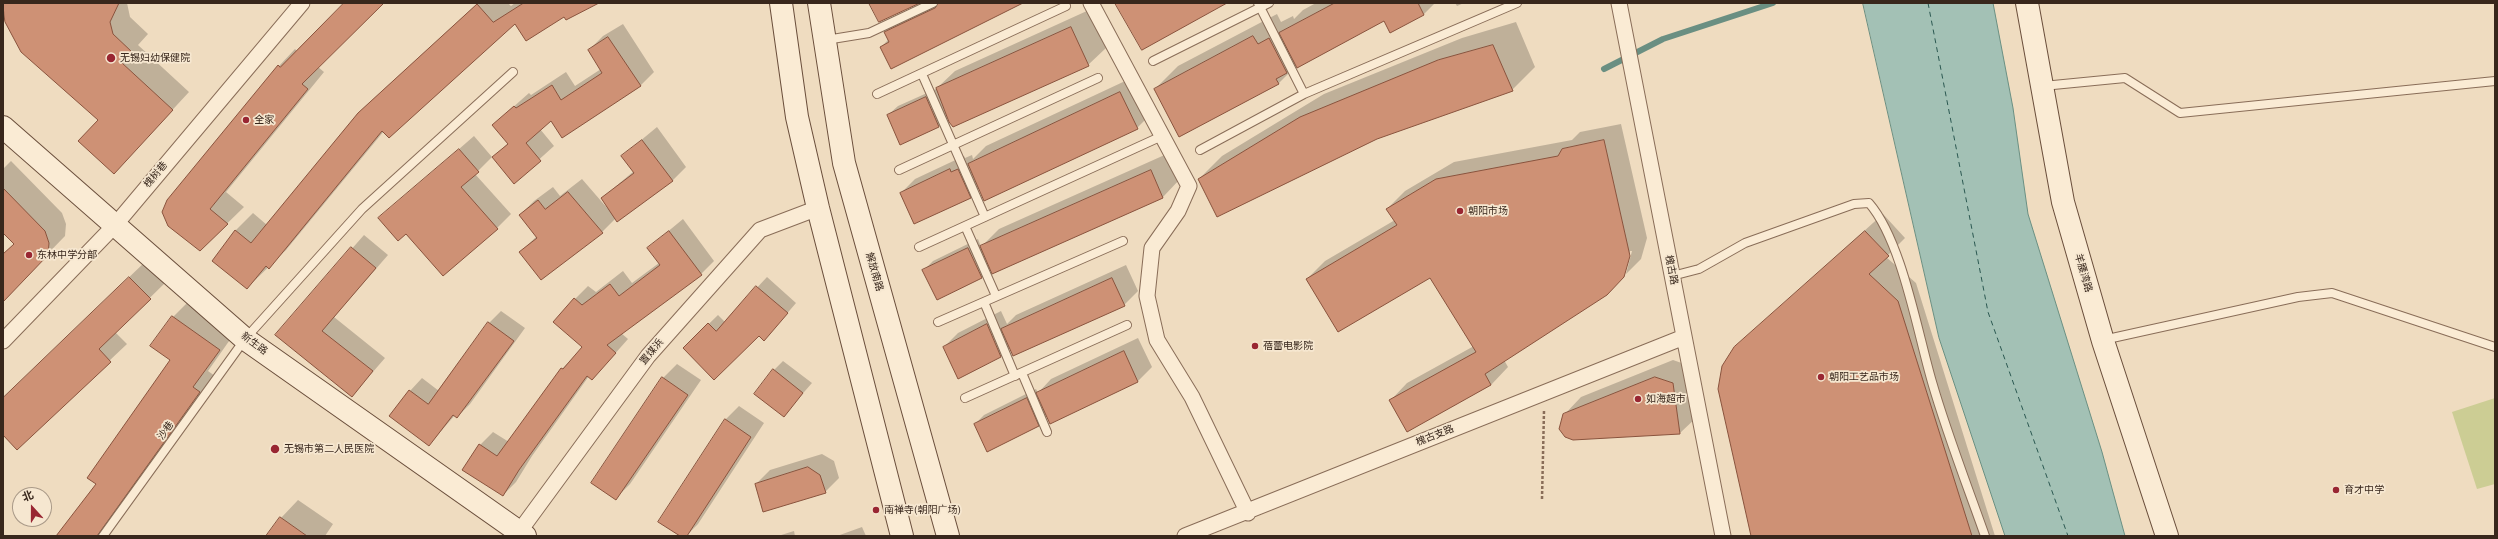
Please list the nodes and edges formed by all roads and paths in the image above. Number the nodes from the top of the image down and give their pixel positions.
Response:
1 (302, 3) edge
2 (780, 3) edge
3 (819, 3) edge
4 (933, 3) edge
5 (1091, 3) edge
6 (1269, 3) edge
7 (1517, 3) edge
8 (1619, 3) edge
9 (2027, 3) edge
10 (1259, 5) edge
11 (1066, 6) dead end
12 (823, 40) junction
13 (1154, 61) dead end
14 (513, 72) dead end
15 (922, 74) junction
16 (1098, 78) dead end
17 (2495, 81) edge
18 (2042, 86) junction
19 (877, 94) dead end
20 (1304, 94) junction
21 (3, 127) edge
22 (1162, 136) junction
23 (954, 145) junction
24 (1200, 150) dead end
25 (899, 170) dead end
26 (818, 208) junction
27 (985, 217) junction
28 (116, 224) junction
29 (965, 226) junction
30 (1123, 241) dead end
31 (919, 247) dead end
32 (1672, 276) junction
33 (996, 296) junction
34 (984, 302) junction
35 (938, 322) dead end
36 (1127, 325) dead end
37 (1684, 337) junction
38 (246, 339) junction
39 (3, 341) edge
40 (2102, 341) junction
41 (2495, 347) edge
42 (1018, 374) junction
43 (1545, 392) junction
44 (965, 398) dead end
45 (1047, 432) dead end
46 (1542, 499) dead end
47 (1248, 513) junction
48 (522, 534) edge
49 (104, 536) edge
50 (902, 536) edge
51 (948, 536) edge
52 (1185, 536) edge
53 (1723, 536) edge
54 (1985, 536) edge
55 (2167, 536) edge

1 - 28 street, 槐树巷
2 - 26 street
3 - 12 street, 解放南路
4 - 12 lane
5 - 22 street
6 - 10 lane
7 - 20 lane
8 - 32 street, 槐古路
9 - 18 street, 羊腰湾路
10 - 13 lane
10 - 20 lane
11 - 15 lane
12 - 51 street, 解放南路
14 - 38 lane, 沙巷
15 - 19 lane
15 - 23 lane
16 - 23 lane
17 - 18 lane
18 - 40 street, 羊腰湾路
20 - 24 lane
21 - 28 street, 新生路
22 - 27 lane
22 - 47 street
23 - 25 lane
23 - 27 lane
26 - 48 street, 置煤浜
26 - 50 street
27 - 29 lane
28 - 38 street, 新生路
28 - 39 street, 槐树巷
29 - 31 lane
29 - 33 lane
30 - 33 lane
32 - 37 street, 槐古路
32 - 54 lane
33 - 34 lane
34 - 35 lane
34 - 42 lane
36 - 42 lane
37 - 43 street, 槐古支路
37 - 53 street, 槐古路
38 - 48 street, 新生路
38 - 49 lane, 沙巷
40 - 41 lane
40 - 55 street, 羊腰湾路
42 - 44 lane
42 - 45 lane
43 - 46 path
43 - 47 street, 槐古支路
47 - 52 street, 槐古支路

